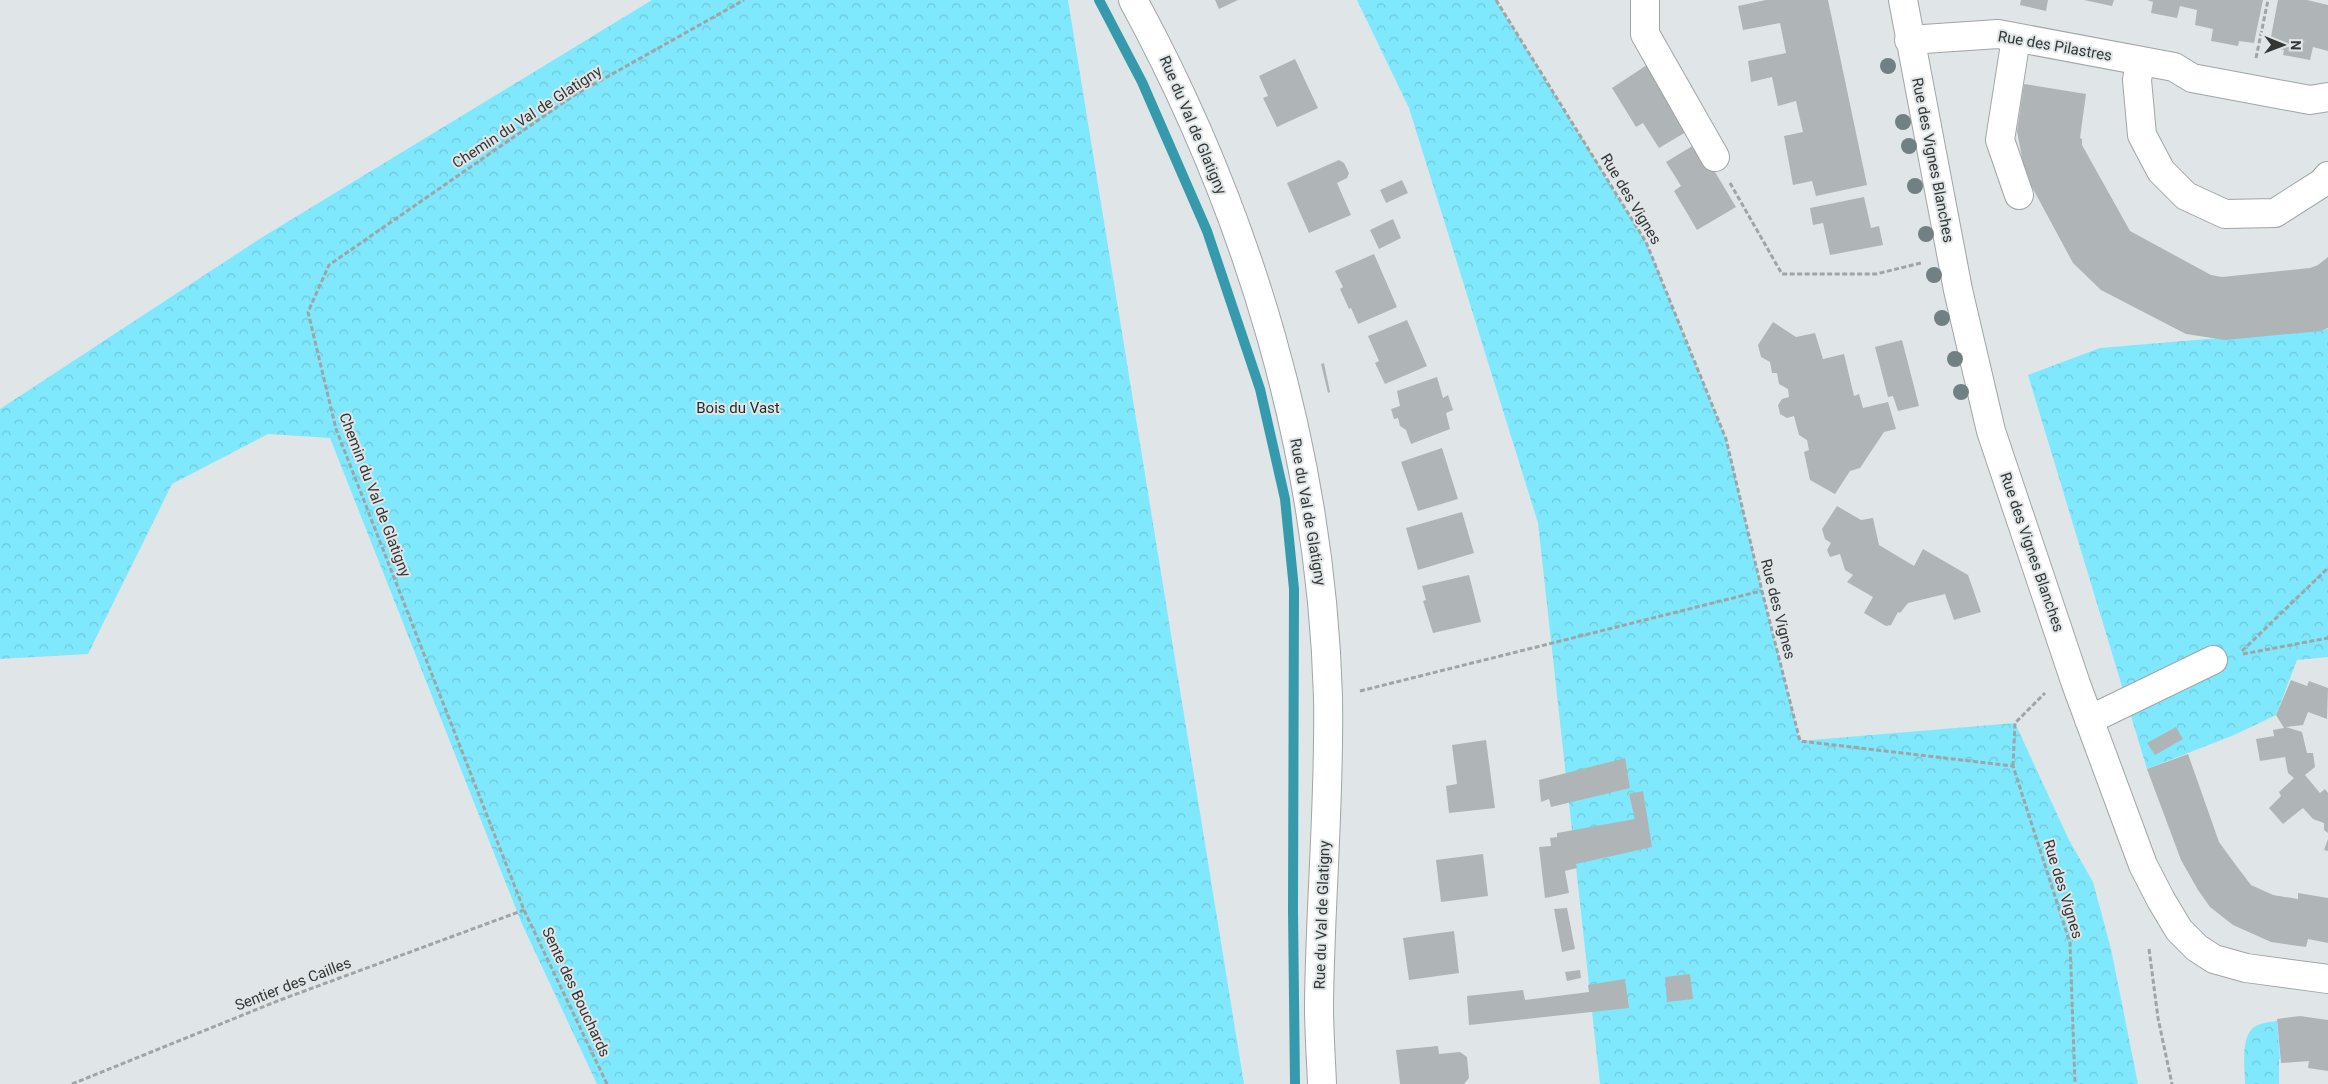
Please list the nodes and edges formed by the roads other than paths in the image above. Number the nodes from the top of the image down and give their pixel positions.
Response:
1 (1133, 0) edge
2 (1645, 0) edge
3 (1903, 0) edge
4 (2016, 38) junction
5 (1909, 40) junction
6 (2140, 61) junction
7 (2328, 97) edge
8 (1715, 157) road end
9 (2328, 176) edge
10 (2019, 195) dead end
11 (2213, 660) dead end
12 (2089, 720) junction
13 (2328, 980) edge
14 (1322, 1084) edge

1 - 14 street, Rue du Val de Glatigny
2 - 8 street
3 - 5 street, Rue des Vignes Blanches
4 - 5 street, Rue des Pilastres
4 - 6 street, Rue des Pilastres
4 - 10 street
5 - 12 street, Rue des Vignes Blanches
6 - 7 street, Rue des Pilastres
6 - 9 street
11 - 12 street
12 - 13 street, Rue des Vignes Blanches

